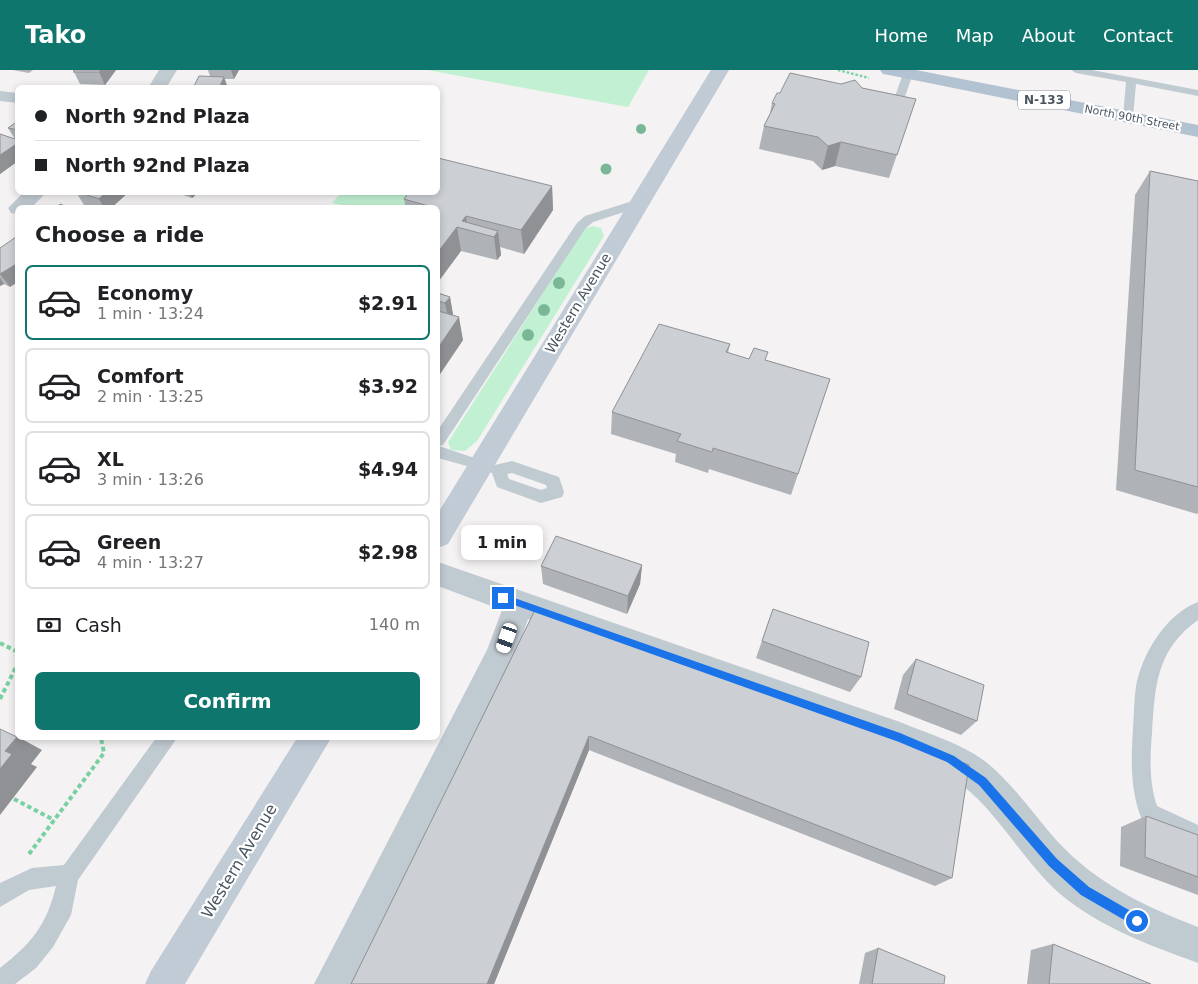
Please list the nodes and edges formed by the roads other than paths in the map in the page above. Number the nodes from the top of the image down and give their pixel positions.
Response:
1 (168, 70) edge
2 (720, 70) edge
3 (890, 70) edge
4 (976, 70) edge
5 (1076, 70) edge
6 (908, 74) junction
7 (1131, 80) junction
8 (159, 85) edge
9 (1072, 89) dead end
10 (1198, 93) edge
11 (0, 96) edge
12 (1111, 96) dead end
13 (15, 98) edge
14 (898, 102) edge
15 (1149, 104) dead end
16 (1129, 108) junction
17 (1198, 131) edge
18 (34, 195) edge
19 (639, 203) junction
20 (21, 205) edge
21 (440, 438) edge
22 (440, 453) edge
23 (489, 468) junction
24 (440, 532) edge
25 (440, 575) edge
26 (519, 603) junction
27 (1198, 610) edge
28 (166, 740) edge
29 (314, 740) edge
30 (1198, 836) edge
31 (69, 876) junction
32 (0, 896) edge
33 (1198, 945) edge
34 (0, 982) edge
35 (164, 984) edge
36 (333, 984) edge

1 - 8 street
2 - 19 street, Western Avenue
3 - 6 main road, North 90th Street / N-133
4 - 9 main road, North 90th Street / N-133
5 - 7 lane
6 - 14 lane
6 - 16 main road, North 90th Street / N-133
7 - 10 lane
7 - 16 lane
11 - 13 street
12 - 16 main road, North 90th Street / N-133
15 - 16 main road, North 90th Street / N-133
16 - 17 main road, North 90th Street / N-133
18 - 20 street
19 - 21 lane
19 - 23 street, Western Avenue
22 - 23 lane
23 - 24 street, Western Avenue
25 - 26 street
26 - 33 street
26 - 36 street
27 - 30 lane
28 - 31 lane
29 - 35 street, Western Avenue
31 - 32 lane
31 - 34 lane

